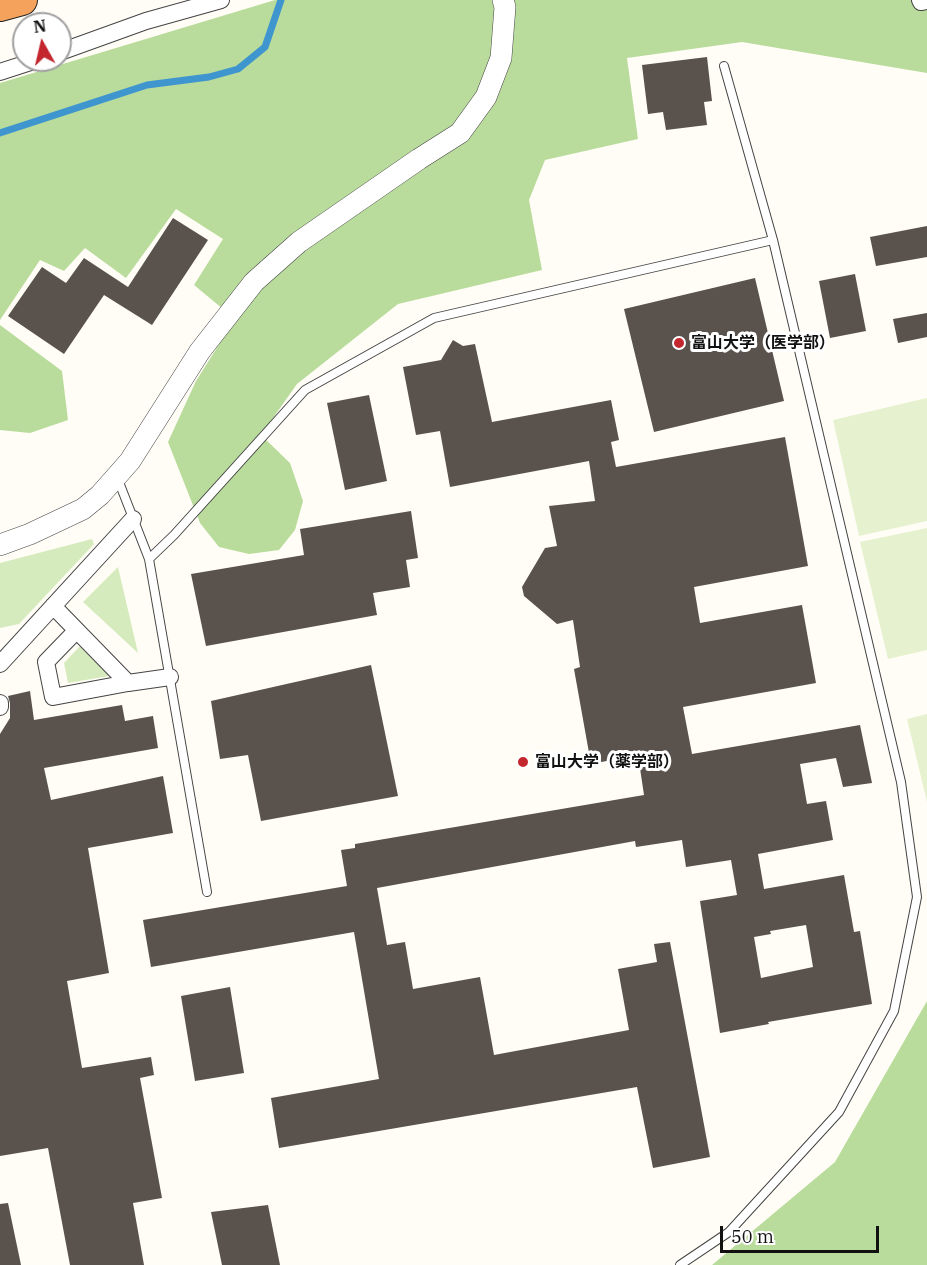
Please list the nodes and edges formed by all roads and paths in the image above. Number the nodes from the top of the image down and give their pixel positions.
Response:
1 (22, 0) edge
2 (221, 0) edge
3 (503, 0) edge
4 (920, 0) edge
5 (927, 1) edge
6 (0, 6) edge
7 (72, 48) edge
8 (724, 66) dead end
9 (772, 240) junction
10 (117, 477) junction
11 (133, 519) junction
12 (0, 545) edge
13 (149, 559) junction
14 (53, 606) junction
15 (76, 631) junction
16 (0, 664) edge
17 (170, 677) junction
18 (128, 683) junction
19 (207, 892) dead end
20 (680, 1265) edge

1 - 6 highway
2 - 7 street
3 - 10 street
4 - 5 street
8 - 9 lane
9 - 13 lane
9 - 20 lane
10 - 11 lane
10 - 12 street
11 - 13 lane
11 - 14 street
13 - 17 lane
14 - 15 street
14 - 16 street
15 - 18 street
15 - 18 street
17 - 18 street
17 - 19 lane

